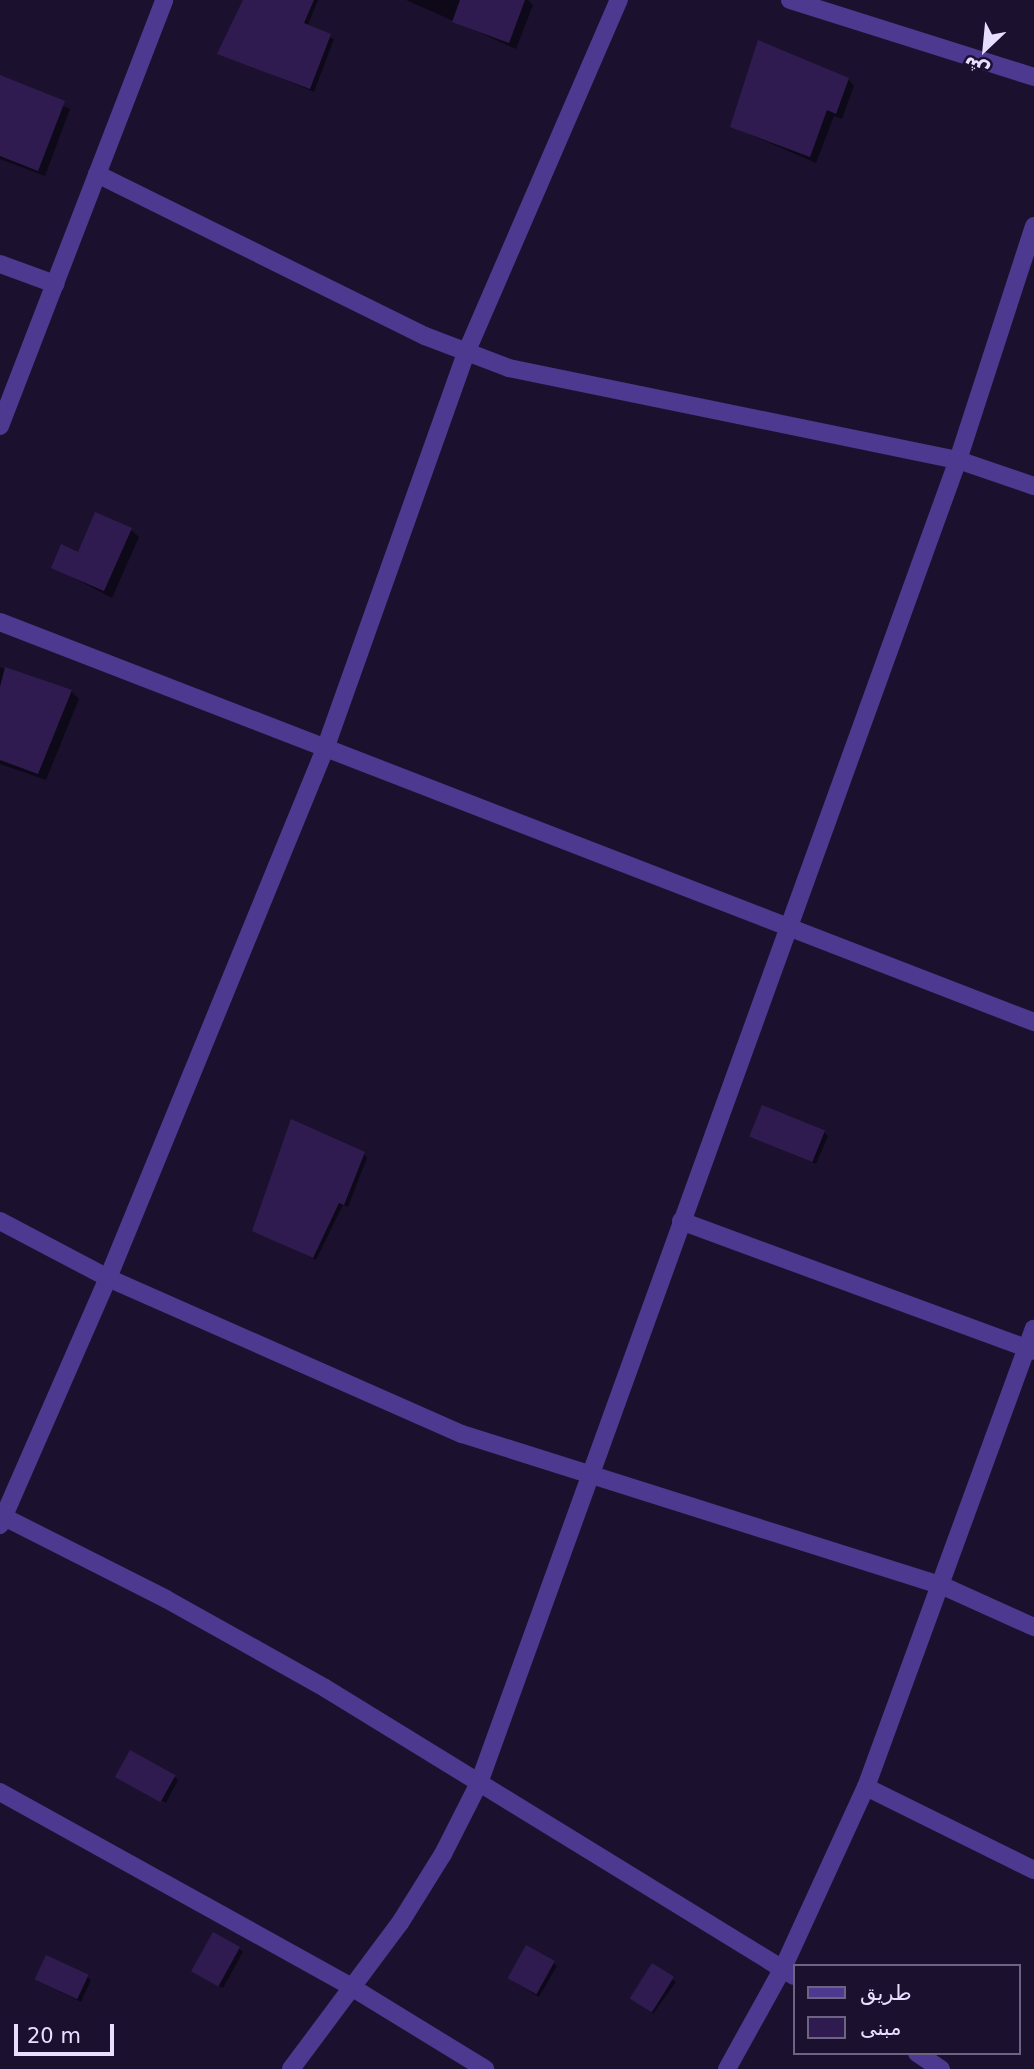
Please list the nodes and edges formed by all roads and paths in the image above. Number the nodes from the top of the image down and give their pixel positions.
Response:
1 (164, 0) edge
2 (619, 0) edge
3 (790, 0) edge
4 (1034, 77) edge
5 (97, 174) junction
6 (1034, 226) edge
7 (0, 264) edge
8 (55, 284) junction
9 (466, 353) junction
10 (0, 426) edge
11 (958, 460) junction
12 (1034, 486) edge
13 (0, 622) edge
14 (325, 749) junction
15 (787, 925) junction
16 (1034, 1022) edge
17 (0, 1221) edge
18 (681, 1221) junction
19 (108, 1278) junction
20 (1034, 1329) edge
21 (1030, 1350) edge
22 (586, 1477) junction
23 (1, 1519) edge
24 (943, 1586) junction
25 (1034, 1627) edge
26 (479, 1783) junction
27 (866, 1787) junction
28 (0, 1792) edge
29 (1034, 1870) edge
30 (788, 1972) edge
31 (353, 1988) junction
32 (920, 2055) edge
33 (291, 2069) edge
34 (485, 2069) edge
35 (727, 2069) edge
36 (941, 2069) edge

1 - 5 street
2 - 9 street
3 - 4 street
5 - 8 street
5 - 9 street
6 - 11 street
7 - 8 street
8 - 10 street
9 - 11 street
9 - 14 street
11 - 12 street
11 - 15 street
13 - 14 street
14 - 15 street
14 - 19 street
15 - 16 street
15 - 18 street
17 - 19 street
18 - 21 street
18 - 22 street
19 - 22 street
19 - 23 street
20 - 21 street
21 - 24 street
22 - 24 street
22 - 26 street
23 - 26 street
24 - 25 street
24 - 27 street
26 - 30 street
26 - 31 street
27 - 29 street
27 - 30 street
28 - 31 street
30 - 35 street
31 - 33 street
31 - 34 street
32 - 36 street

